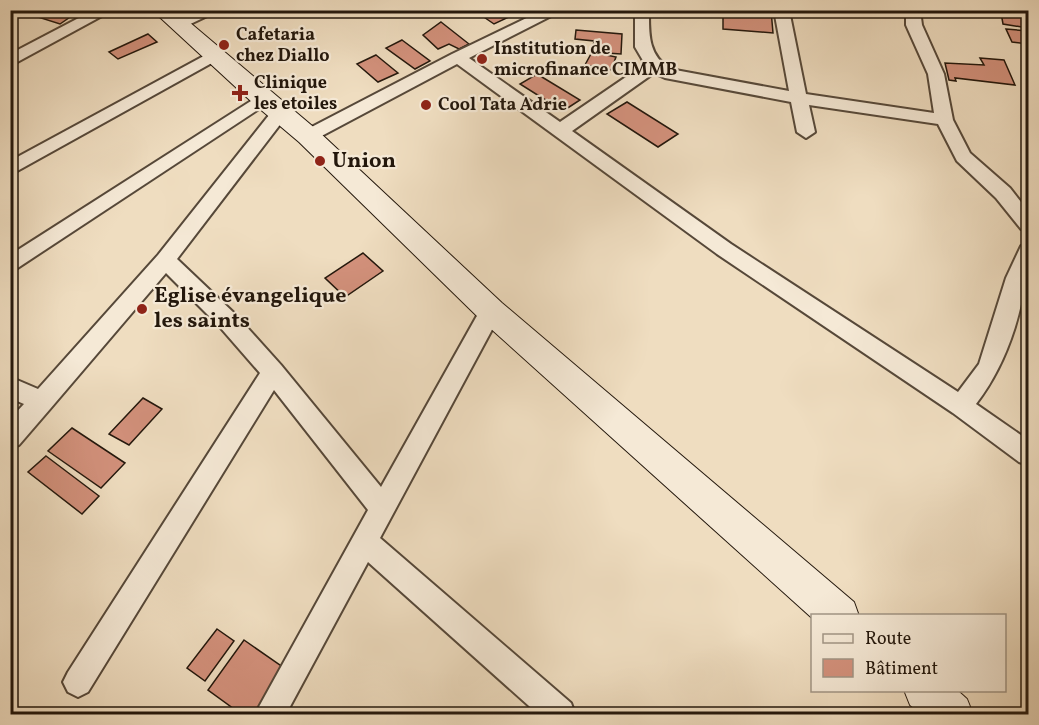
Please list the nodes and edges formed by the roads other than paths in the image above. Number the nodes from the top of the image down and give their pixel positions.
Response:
1 (106, 10) edge
2 (213, 10) edge
3 (556, 10) edge
4 (642, 10) edge
5 (781, 10) edge
6 (913, 10) edge
7 (171, 17) edge
8 (213, 56) junction
9 (458, 57) junction
10 (10, 61) edge
11 (653, 66) junction
12 (799, 98) junction
13 (270, 106) junction
14 (944, 120) junction
15 (560, 131) junction
16 (806, 132) dead end
17 (308, 136) junction
18 (10, 168) edge
19 (1029, 224) edge
20 (1029, 251) edge
21 (165, 260) junction
22 (10, 265) edge
23 (491, 311) junction
24 (273, 372) junction
25 (10, 387) edge
26 (42, 402) junction
27 (961, 406) junction
28 (10, 437) edge
29 (1029, 454) edge
30 (382, 508) junction
31 (365, 542) junction
32 (839, 614) edge
33 (78, 682) dead end
34 (927, 692) edge
35 (270, 714) edge
36 (560, 714) edge
37 (952, 714) edge

1 - 10 street
2 - 7 street
3 - 9 street
4 - 11 street
5 - 12 street
6 - 14 street
7 - 8 main road
8 - 13 main road
8 - 18 street
9 - 15 street
9 - 17 street
11 - 12 street
11 - 15 street
12 - 14 street
12 - 16 street
13 - 17 main road
13 - 21 street
13 - 22 street
14 - 19 street
15 - 27 street
17 - 23 main road
20 - 27 street
21 - 24 street
21 - 26 street
23 - 30 street
23 - 32 main road
24 - 30 street
24 - 33 street
25 - 26 street
26 - 28 street
27 - 29 street
30 - 31 street
31 - 35 street
31 - 36 street
34 - 37 main road

